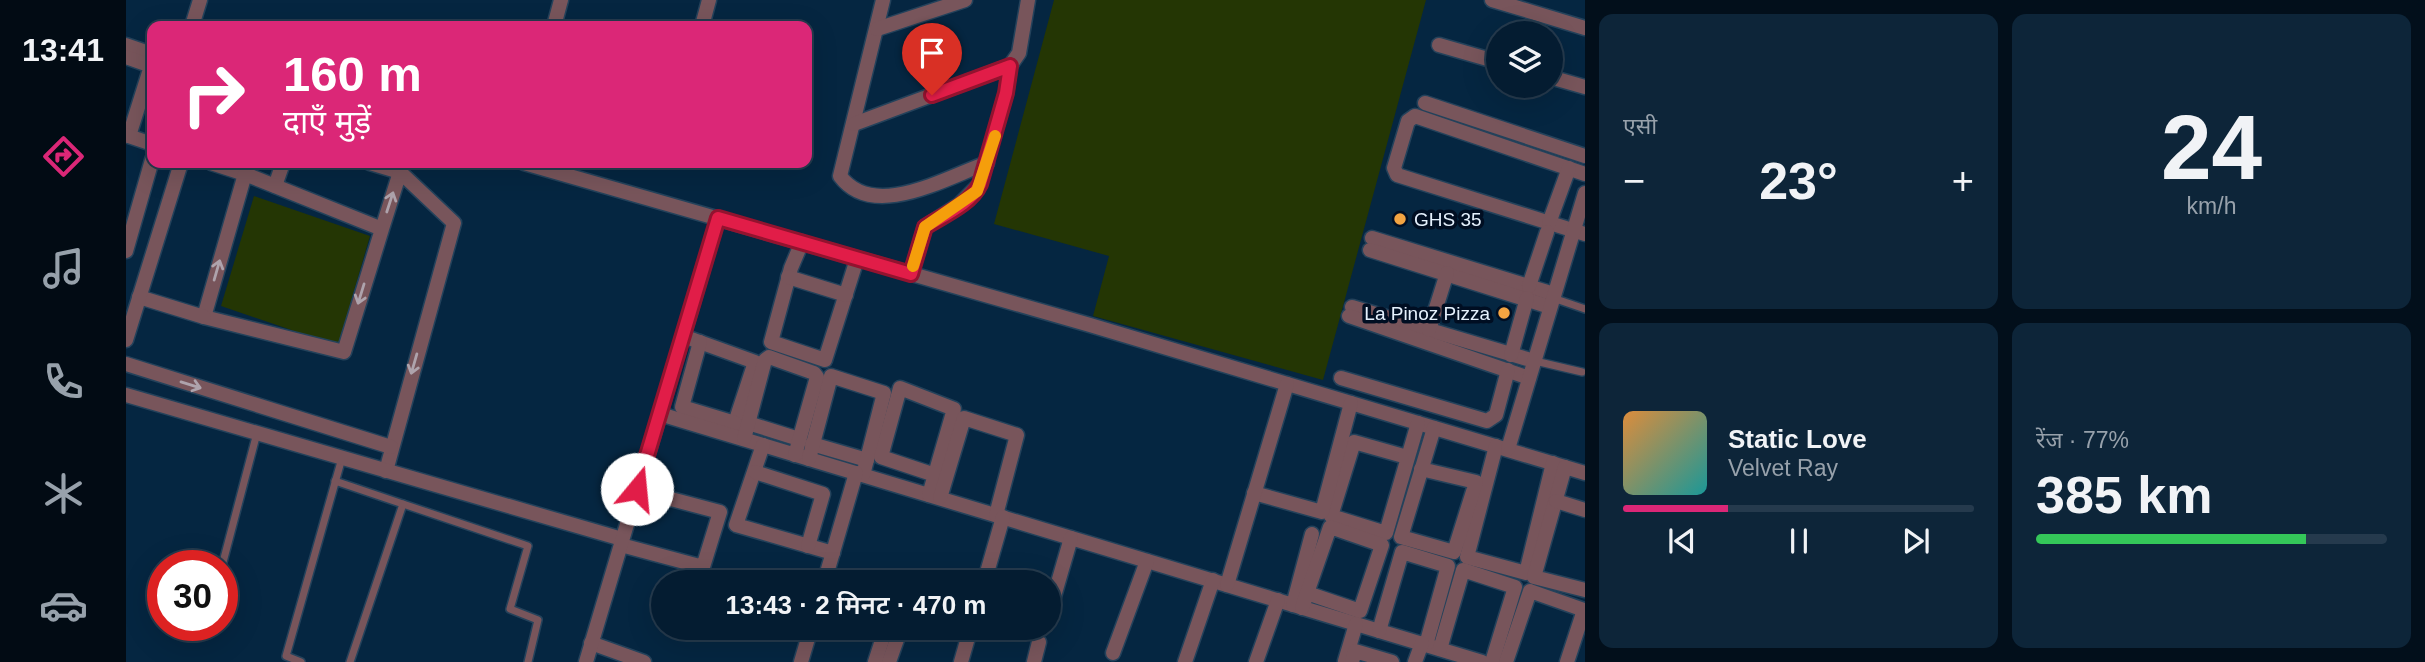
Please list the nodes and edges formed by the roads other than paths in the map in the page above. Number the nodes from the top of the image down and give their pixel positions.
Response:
1 (200, 0) edge
2 (561, 0) edge
3 (709, 0) edge
4 (883, 0) edge
5 (965, 0) edge
6 (1028, 0) edge
7 (1492, 0) edge
8 (1513, 0) edge
9 (1585, 20) edge
10 (194, 21) edge
11 (555, 21) edge
12 (703, 21) edge
13 (1585, 28) edge
14 (877, 29) junction
15 (126, 45) edge
16 (1439, 45) dead end
17 (147, 52) edge
18 (126, 58) edge
19 (1486, 59) edge
20 (147, 65) edge
21 (1010, 66) junction
22 (147, 76) edge
23 (1563, 81) edge
24 (1585, 87) edge
25 (1425, 103) dead end
26 (854, 124) junction
27 (128, 136) edge
28 (147, 142) edge
29 (1585, 156) edge
30 (987, 163) junction
31 (149, 168) edge
32 (179, 168) edge
33 (226, 168) edge
34 (281, 168) edge
35 (387, 168) edge
36 (566, 168) edge
37 (1569, 168) junction
38 (400, 172) junction
39 (245, 174) junction
40 (1585, 174) edge
41 (1393, 180) dead end
42 (275, 186) junction
43 (1585, 193) edge
44 (718, 218) junction
45 (130, 223) edge
46 (1548, 227) junction
47 (382, 229) junction
48 (1576, 235) edge
49 (802, 243) junction
50 (126, 251) edge
51 (857, 259) junction
52 (1447, 273) junction
53 (911, 274) junction
54 (788, 277) junction
55 (1528, 292) junction
56 (845, 295) junction
57 (139, 297) junction
58 (1552, 300) junction
59 (1585, 309) edge
60 (204, 317) junction
61 (1429, 330) junction
62 (683, 336) junction
63 (126, 340) edge
64 (700, 342) junction
65 (1534, 361) junction
66 (1509, 363) junction
67 (126, 364) edge
68 (1582, 372) dead end
69 (1341, 378) dead end
70 (1529, 378) junction
71 (1287, 384) junction
72 (126, 396) edge
73 (1351, 403) junction
74 (660, 414) junction
75 (1419, 423) junction
76 (1434, 428) junction
77 (740, 430) junction
78 (257, 433) junction
79 (763, 445) junction
80 (391, 447) junction
81 (1502, 448) junction
82 (804, 449) junction
83 (1408, 457) junction
84 (342, 458) junction
85 (1559, 465) junction
86 (1421, 469) junction
87 (862, 470) junction
88 (386, 471) junction
89 (755, 472) junction
90 (1585, 472) edge
91 (934, 475) junction
92 (335, 481) junction
93 (637, 489) junction
94 (1254, 493) junction
95 (934, 497) junction
96 (1556, 501) junction
97 (403, 504) junction
98 (1585, 510) edge
99 (1000, 516) junction
100 (1312, 534) dead end
101 (1071, 538) junction
102 (621, 542) junction
103 (808, 546) junction
104 (226, 550) edge
105 (833, 553) junction
106 (1147, 561) junction
107 (828, 570) edge
108 (987, 570) edge
109 (1061, 572) edge
110 (1220, 583) junction
111 (1585, 590) edge
112 (1278, 600) junction
113 (1301, 602) junction
114 (1356, 624) junction
115 (1585, 629) edge
116 (1380, 631) junction
117 (808, 640) edge
118 (882, 640) edge
119 (896, 640) edge
120 (967, 640) edge
121 (1039, 642) dead end
122 (592, 643) junction
123 (1429, 646) junction
124 (1113, 653) dead end
125 (301, 662) edge
126 (350, 662) edge
127 (528, 662) edge
128 (586, 662) edge
129 (644, 662) edge
130 (801, 662) edge
131 (875, 662) edge
132 (888, 662) edge
133 (961, 662) edge
134 (1034, 662) edge
135 (1185, 662) edge
136 (1256, 662) edge
137 (1345, 662) edge
138 (1352, 662) edge
139 (1392, 662) edge
140 (1415, 662) edge
141 (1426, 662) edge
142 (1482, 662) edge
143 (1492, 662) edge
144 (1506, 662) edge
145 (1567, 662) edge
146 (1575, 662) edge

1 - 10 street
2 - 11 street
3 - 12 street
4 - 14 street
5 - 14 street
6 - 21 street
7 - 13 street
8 - 9 street
14 - 26 street
15 - 17 street
16 - 19 street
18 - 20 street
21 - 26 street
21 - 30 street
22 - 27 street
23 - 24 street
25 - 29 street
26 - 30 street
27 - 28 street
30 - 53 street
31 - 45 street
32 - 57 street
33 - 39 street
34 - 42 street
35 - 38 street
36 - 44 street
37 - 40 street
37 - 46 street
37 - 46 street
47 -> 38 street
38 -> 80 street
39 - 42 street
60 -> 39 street
41 - 46 street
42 - 47 street
43 - 48 street
44 - 49 street
44 - 62 street
45 - 50 street
46 - 48 street
46 - 55 street
47 -> 60 street
48 - 58 street
49 - 51 street
49 - 54 street
51 - 53 street
51 - 56 street
52 - 55 street
52 - 55 street
52 - 61 street
53 - 71 street
54 - 56 street
54 - 56 street
55 - 58 street
55 - 66 street
57 - 60 street
57 - 63 street
58 - 59 lane
58 - 65 street
61 - 66 street
61 - 66 street
62 - 64 street
62 - 74 street
64 - 77 street
64 - 77 street
65 - 66 street
65 - 68 lane
65 - 70 street
66 - 69 street
66 - 70 street
67 -> 80 street
70 - 81 street
71 - 73 street
71 - 94 street
72 - 78 street
73 - 75 street
73 - 94 street
74 - 77 street
74 - 93 street
75 - 76 street
75 - 83 street
76 - 81 street
76 - 86 street
77 - 79 street
77 - 82 street
77 - 82 street
78 - 84 street
78 - 104 lane
79 - 82 street
79 - 89 street
80 - 88 street
81 - 85 street
81 - 85 street
82 - 87 street
82 - 87 street
83 - 83 street
84 - 88 street
84 - 92 lane
85 - 90 street
85 - 96 street
86 - 86 street
87 - 95 street
87 - 105 street
88 - 102 street
89 - 103 street
89 - 103 street
91 - 91 street
91 - 95 street
92 - 97 lane
92 - 125 lane
93 - 102 street
93 - 102 street
94 - 110 street
95 - 99 street
95 - 99 street
96 - 98 street
96 - 111 street
97 - 126 lane
97 - 127 lane
99 - 101 street
99 - 108 street
100 - 113 street
101 - 106 street
101 - 109 street
102 - 122 street
103 - 105 street
105 - 107 street
106 - 110 street
106 - 124 street
110 - 112 street
110 - 135 street
112 - 113 street
112 - 136 street
113 - 113 street
113 - 114 street
114 - 116 street
114 - 137 street
115 - 146 street
116 - 123 street
116 - 123 street
117 - 130 street
118 - 131 street
119 - 132 street
120 - 133 street
121 - 134 street
122 - 128 street
122 - 129 street
123 - 140 street
123 - 141 street
123 - 142 street
123 - 143 street
138 - 139 street
144 - 145 street

